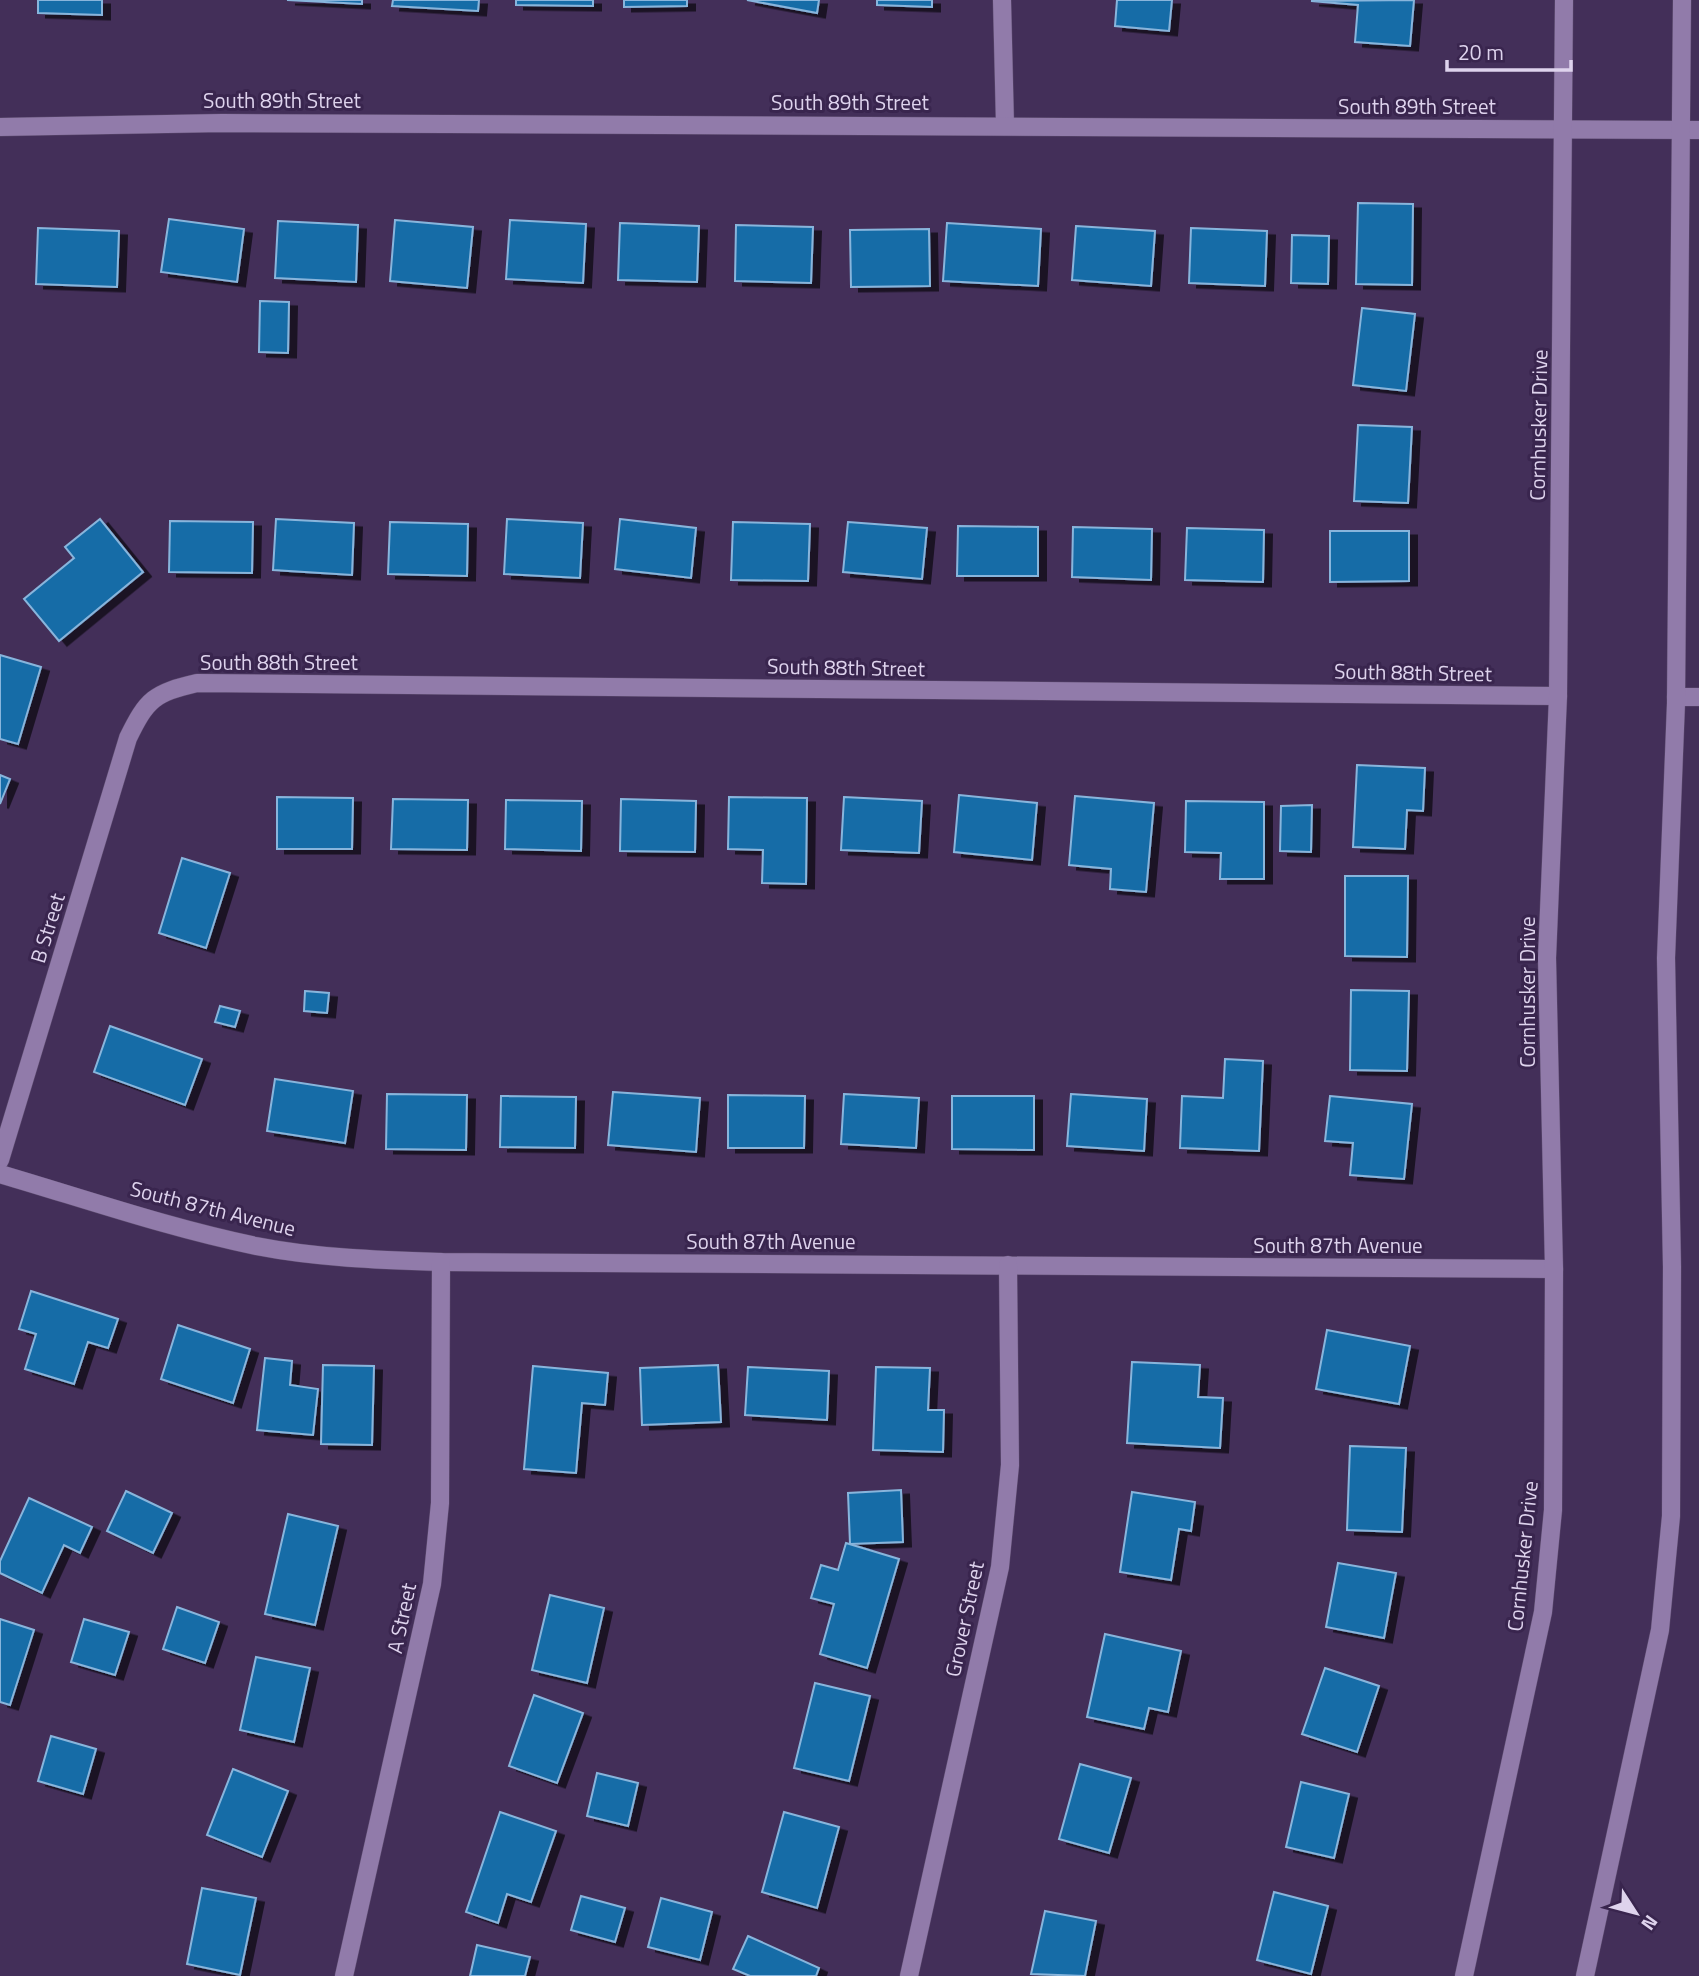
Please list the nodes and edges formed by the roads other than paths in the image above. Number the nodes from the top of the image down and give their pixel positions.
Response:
1 (1002, 0) edge
2 (1564, 0) edge
3 (1682, 0) edge
4 (1005, 125) junction
5 (0, 127) edge
6 (1564, 130) junction
7 (1690, 130) edge
8 (1558, 696) junction
9 (1676, 697) junction
10 (1699, 697) edge
11 (141, 711) joint
12 (0, 1160) edge
13 (0, 1174) edge
14 (441, 1262) junction
15 (1008, 1265) junction
16 (1553, 1269) junction
17 (344, 1976) edge
18 (909, 1976) edge
19 (1464, 1976) edge
20 (1584, 1976) edge

1 - 4 street
2 - 6 street, Cornhusker Drive
3 - 7 street
4 - 5 street, South 89th Street
4 - 6 street, South 89th Street
6 - 7 street, South 89th Street
6 - 8 street, Cornhusker Drive
7 - 9 street
8 - 11 street, South 88th Street
8 - 16 street, Cornhusker Drive
9 - 10 street
9 - 20 street
11 - 12 street, B Street
13 - 14 street, South 87th Avenue
14 - 15 street, South 87th Avenue
14 - 17 street, A Street
15 - 16 street, South 87th Avenue
15 - 18 street, Grover Street
16 - 19 street, Cornhusker Drive

